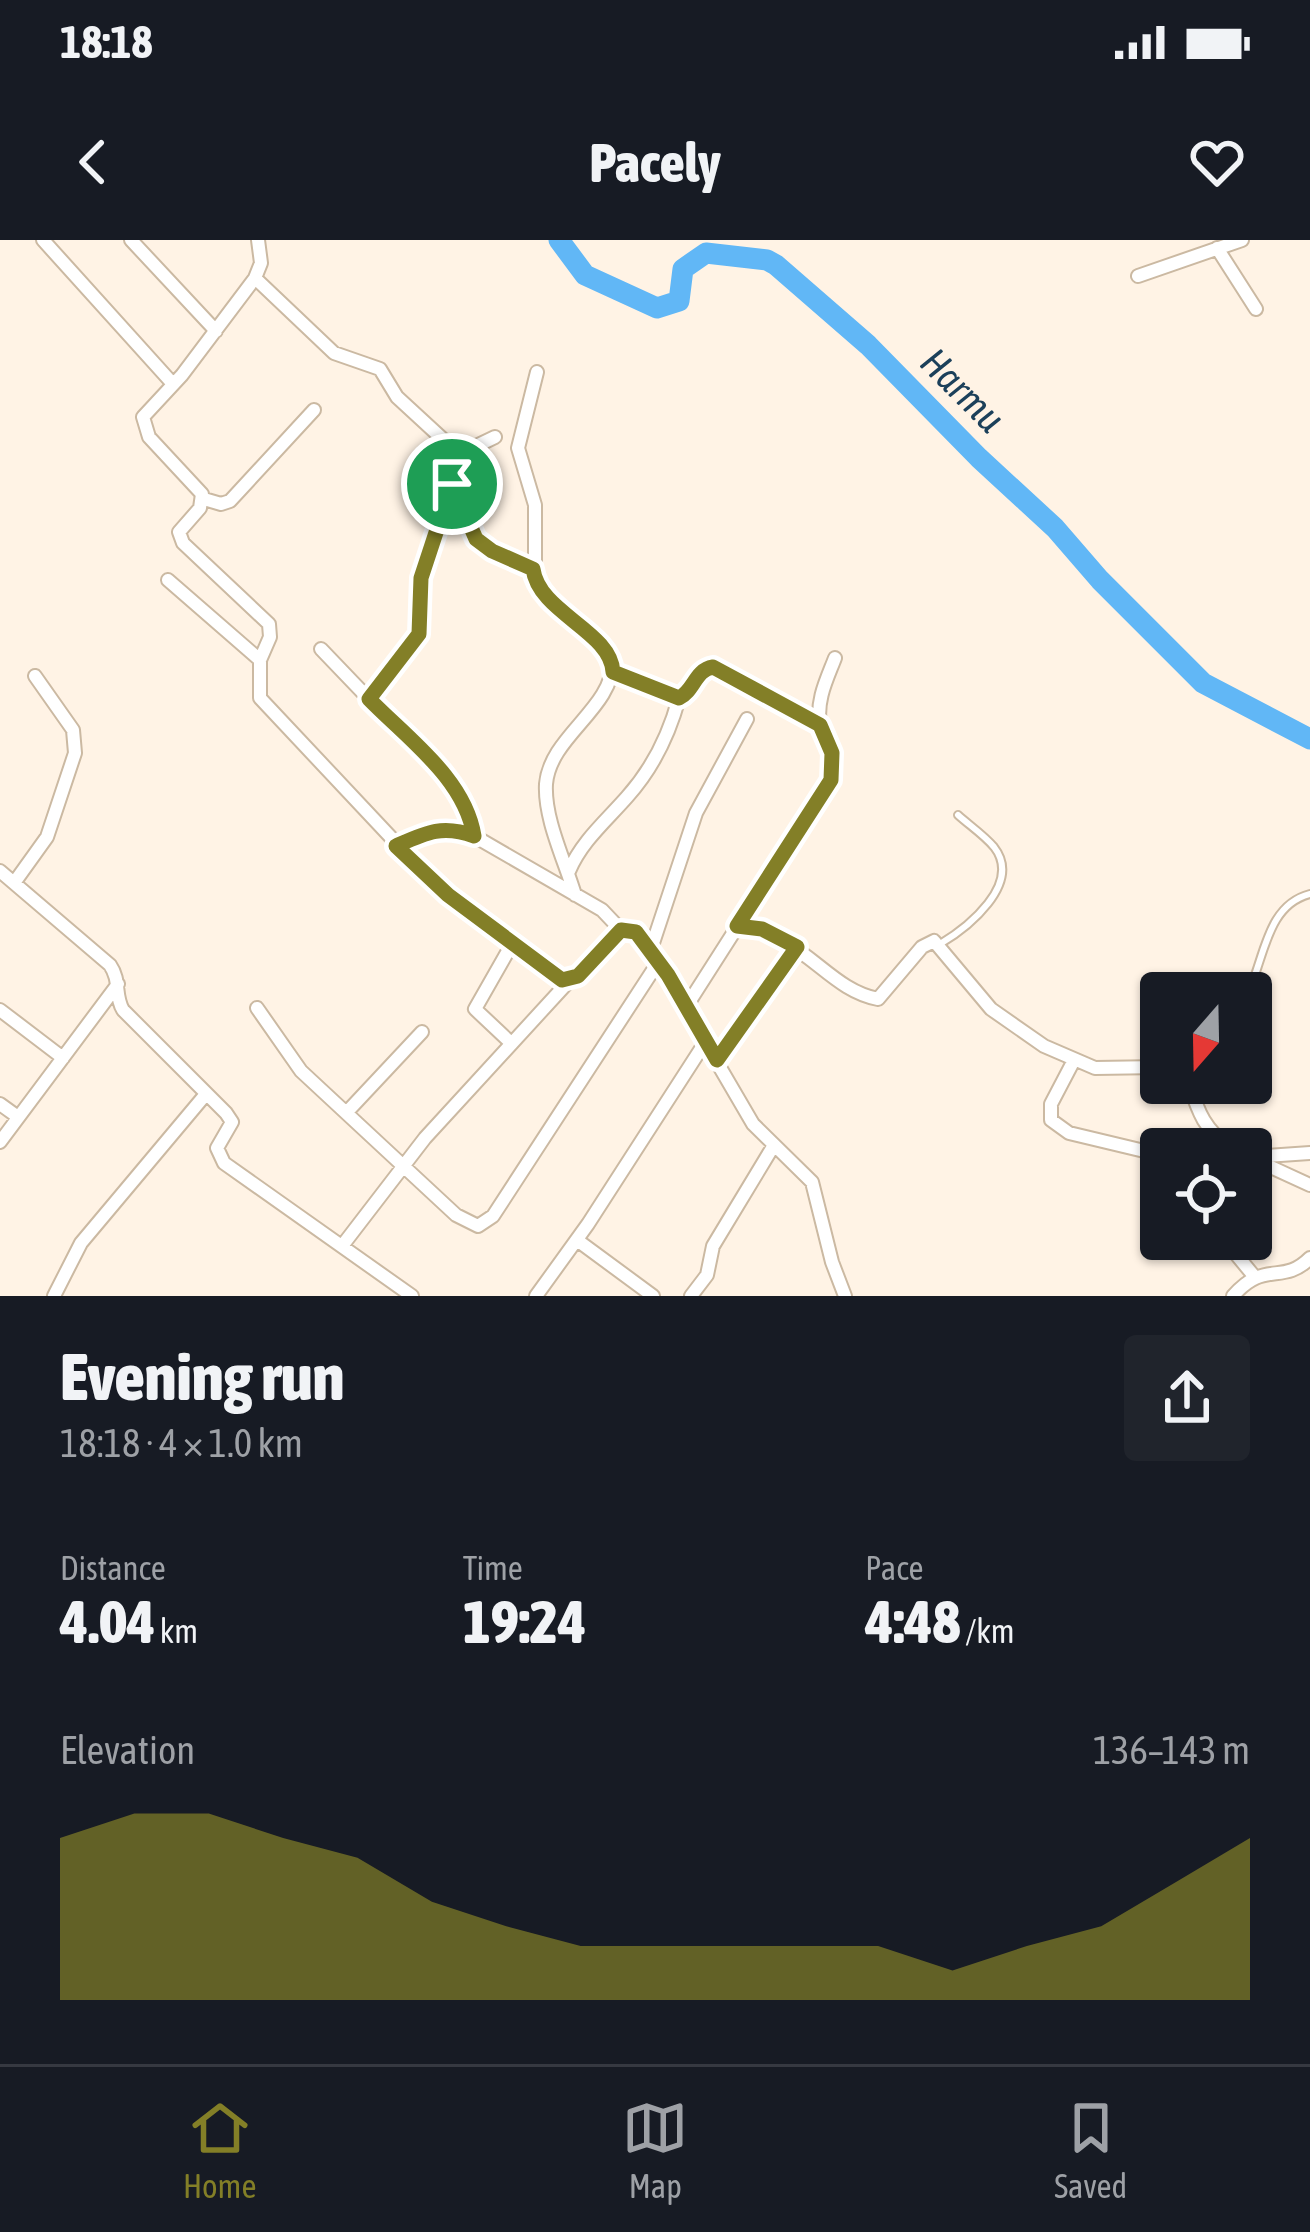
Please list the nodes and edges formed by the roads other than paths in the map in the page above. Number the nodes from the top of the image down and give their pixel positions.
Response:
1 (43, 240) edge
2 (131, 240) edge
3 (258, 240) edge
4 (1242, 240) edge
5 (1217, 248) junction
6 (1138, 276) dead end
7 (256, 278) junction
8 (1256, 309) dead end
9 (216, 331) junction
10 (537, 371) dead end
11 (173, 384) junction
12 (314, 410) dead end
13 (494, 437) dead end
14 (464, 450) junction
15 (452, 484) junction
16 (204, 500) junction
17 (533, 569) junction
18 (168, 580) dead end
19 (320, 649) dead end
20 (836, 658) dead end
21 (260, 660) junction
22 (613, 672) junction
23 (35, 676) dead end
24 (679, 698) junction
25 (369, 699) junction
26 (747, 719) dead end
27 (820, 725) junction
28 (958, 815) dead end
29 (474, 836) junction
30 (396, 846) junction
31 (0, 871) edge
32 (568, 872) junction
33 (14, 883) junction
34 (1310, 894) edge
35 (574, 895) junction
36 (737, 926) junction
37 (621, 930) junction
38 (512, 944) junction
39 (940, 944) junction
40 (797, 947) junction
41 (655, 955) junction
42 (1256, 972) edge
43 (570, 980) junction
44 (120, 982) junction
45 (686, 1007) junction
46 (257, 1008) dead end
47 (0, 1010) edge
48 (422, 1032) dead end
49 (706, 1041) junction
50 (512, 1043) junction
51 (63, 1058) junction
52 (717, 1060) junction
53 (1073, 1062) junction
54 (1140, 1068) edge
55 (206, 1094) junction
56 (0, 1104) edge
57 (346, 1112) junction
58 (18, 1117) junction
59 (0, 1142) edge
60 (774, 1144) junction
61 (1140, 1150) edge
62 (1310, 1153) edge
63 (1272, 1156) edge
64 (404, 1163) junction
65 (1272, 1168) edge
66 (1310, 1185) edge
67 (577, 1240) junction
68 (342, 1246) junction
69 (1310, 1258) edge
70 (1240, 1260) edge
71 (1253, 1276) junction
72 (837, 1279) junction
73 (53, 1296) edge
74 (412, 1296) edge
75 (536, 1296) edge
76 (653, 1296) edge
77 (691, 1296) edge
78 (831, 1296) edge
79 (845, 1296) edge
80 (1233, 1296) edge

1 - 11 street
2 - 9 street
3 - 7 street
4 - 5 street
5 - 6 street
5 - 8 street
7 - 9 street
7 - 14 street
9 - 11 street
10 - 17 street
11 - 16 street
12 - 16 street
13 - 14 street
14 - 15 street
15 - 17 street
15 - 25 street
16 - 21 street
17 - 22 street
18 - 21 street
19 - 25 street
20 - 27 street
21 - 30 street
22 - 24 street
22 - 32 street
23 - 33 street
24 - 27 street
24 - 32 street
25 - 29 street
26 - 41 street
27 - 36 street
28 - 39 lane
29 - 30 street
29 - 35 street
30 - 38 street
31 - 33 street
32 - 35 street
33 - 44 street
34 - 42 lane
35 - 37 street
36 - 40 street
36 - 45 street
37 - 41 street
37 - 43 street
38 - 43 street
38 - 50 street
39 - 40 street
39 - 53 street
40 - 52 street
41 - 45 street
41 - 64 street
43 - 50 street
44 - 51 street
44 - 55 street
45 - 49 street
46 - 57 street
47 - 51 street
48 - 57 street
49 - 52 street
49 - 67 street
50 - 64 street
51 - 58 street
52 - 60 street
53 - 54 street
53 - 61 street
55 - 68 street
55 - 73 street
56 - 58 street
57 - 64 street
58 - 59 street
60 - 72 street
60 - 77 street
62 - 63 street
64 - 68 street
65 - 66 street
67 - 75 street
67 - 76 street
68 - 74 street
69 - 71 street
70 - 71 street
71 - 80 street
72 - 78 street
72 - 79 street

